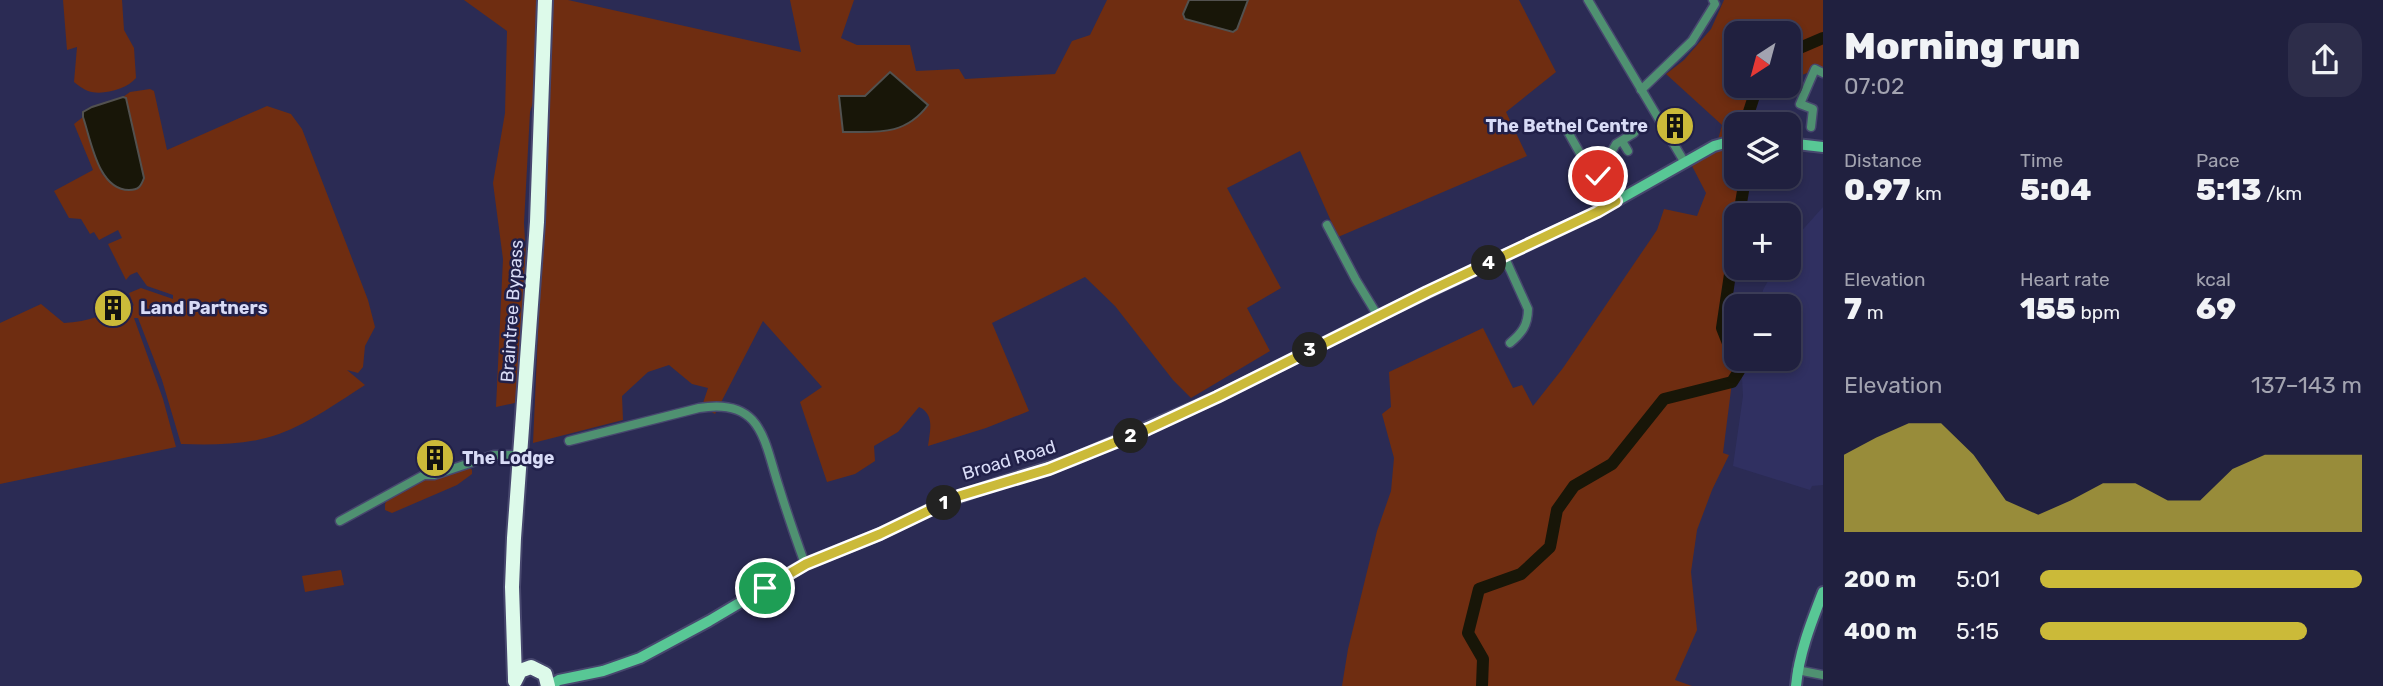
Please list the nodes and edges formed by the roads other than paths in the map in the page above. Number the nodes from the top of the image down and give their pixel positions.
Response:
1 (545, 0) edge
2 (1588, 0) edge
3 (1713, 0) edge
4 (1823, 73) edge
5 (1641, 90) junction
6 (1811, 127) dead end
7 (1568, 132) dead end
8 (1634, 133) dead end
9 (1622, 141) junction
10 (1724, 143) edge
11 (1801, 144) edge
12 (1823, 146) edge
13 (1628, 151) dead end
14 (1685, 163) junction
15 (1598, 176) junction
16 (1616, 201) junction
17 (1327, 225) dead end
18 (1504, 256) junction
19 (1378, 316) junction
20 (1510, 343) dead end
21 (569, 441) dead end
22 (521, 456) junction
23 (340, 522) dead end
24 (806, 564) junction
25 (1823, 592) edge
26 (514, 624) junction
27 (536, 668) junction
28 (1797, 670) junction
29 (577, 675) junction
30 (1823, 675) edge
31 (515, 682) edge
32 (548, 686) edge
33 (1796, 686) edge

1 - 22 highway, Braintree Bypass
2 - 5 street
3 - 5 street
4 - 6 street
5 - 14 street
7 - 15 street
8 - 9 street
9 - 13 street
9 - 15 street
10 - 14 main road, Broad Road
11 - 12 main road
14 - 16 main road, Broad Road
15 - 16 street
16 - 18 main road, Broad Road
17 - 19 street
18 - 19 main road, Broad Road
18 - 20 street
19 - 24 main road, Broad Road
21 - 24 street
22 - 23 street
22 - 26 highway, Braintree Bypass
24 - 29 main road, Broad Road
25 - 28 main road
26 - 27 highway, Braintree Bypass
26 - 31 highway, Braintree Bypass
27 - 29 main road, Broad Road
27 - 31 highway
27 - 32 highway, Broad Road
28 - 30 street
28 - 33 main road
29 - 32 main road, Broad Road

